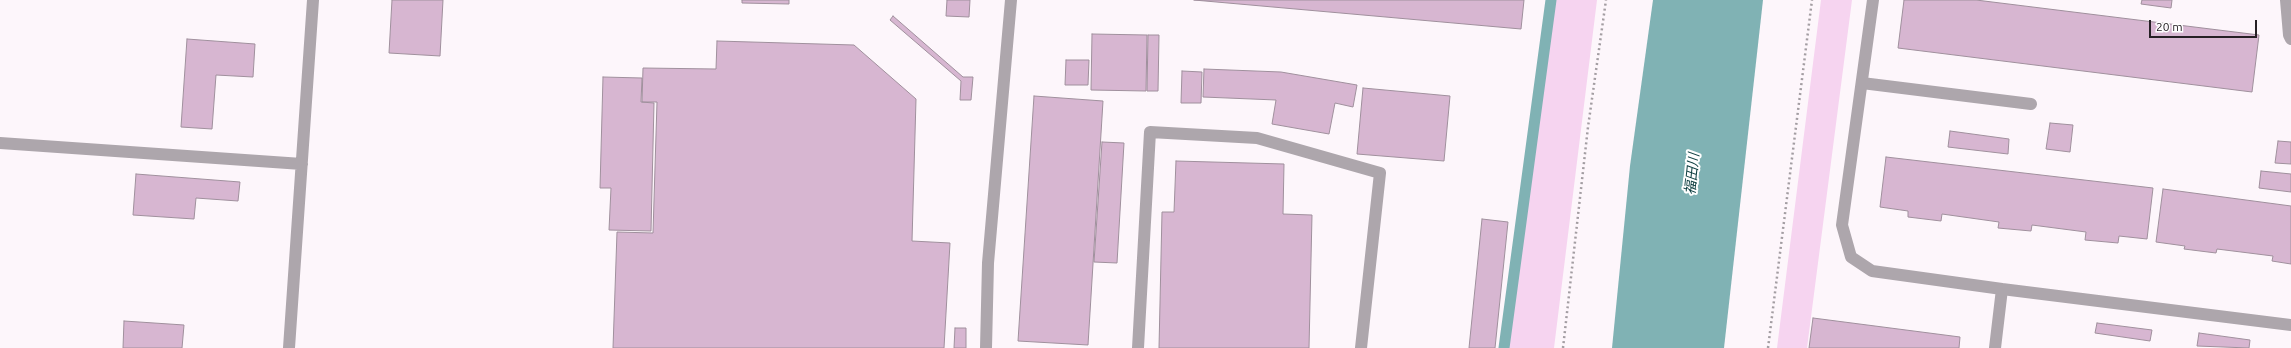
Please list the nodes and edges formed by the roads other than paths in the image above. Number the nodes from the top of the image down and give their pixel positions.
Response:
1 (313, 0) edge
2 (1011, 0) edge
3 (1873, 0) edge
4 (2286, 0) edge
5 (2291, 39) edge
6 (1862, 83) junction
7 (2031, 104) dead end
8 (0, 143) edge
9 (302, 164) junction
10 (2002, 289) junction
11 (2291, 325) edge
12 (289, 348) edge
13 (986, 348) edge
14 (1138, 348) edge
15 (1361, 348) edge
16 (1995, 348) edge

1 - 9 street
2 - 13 street
3 - 6 street
4 - 5 street
6 - 7 street
6 - 10 street
8 - 9 street
9 - 12 street
10 - 11 street
10 - 16 street
14 - 15 street

